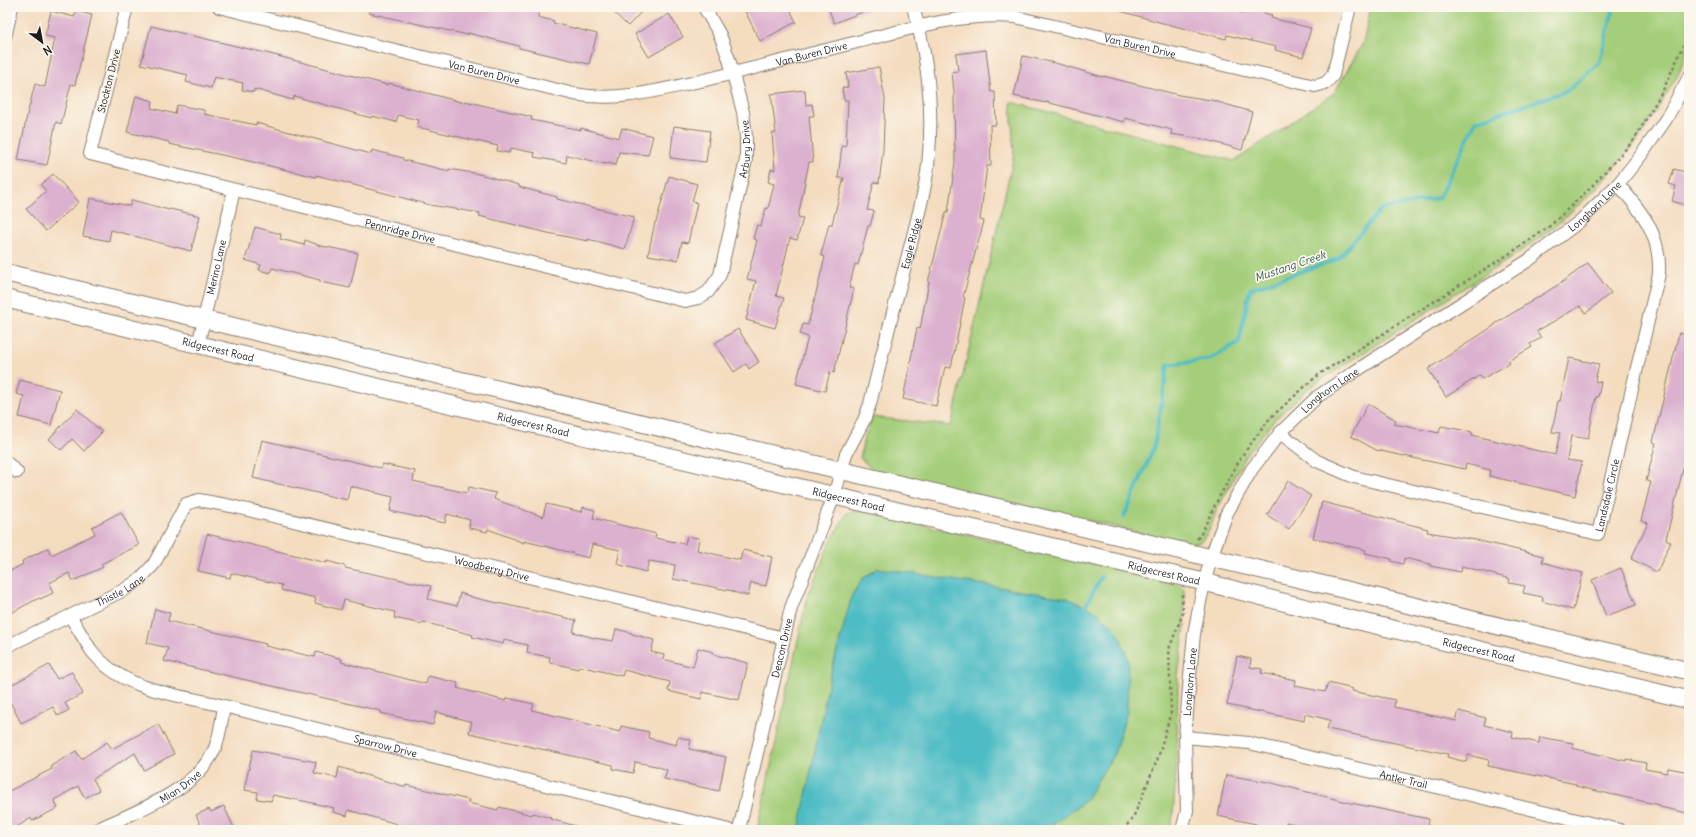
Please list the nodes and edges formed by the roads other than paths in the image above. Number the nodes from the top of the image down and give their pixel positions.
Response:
1 (15, 7) edge
2 (127, 7) edge
3 (220, 7) edge
4 (704, 7) edge
5 (913, 7) edge
6 (1350, 7) edge
7 (919, 26) junction
8 (7, 42) edge
9 (733, 73) junction
10 (1689, 77) edge
11 (90, 154) joint
12 (1618, 184) junction
13 (234, 190) junction
14 (7, 273) edge
15 (708, 292) joint
16 (7, 299) edge
17 (204, 320) junction
18 (198, 345) junction
19 (1280, 433) junction
20 (7, 463) edge
21 (840, 471) junction
22 (17, 472) dead end
23 (834, 496) junction
24 (199, 500) joint
25 (1210, 557) junction
26 (1204, 582) junction
27 (70, 616) junction
28 (784, 638) junction
29 (7, 646) edge
30 (1689, 671) edge
31 (1689, 700) edge
32 (224, 706) junction
33 (1185, 737) junction
34 (96, 830) edge
35 (729, 830) edge
36 (739, 830) edge
37 (1182, 830) edge
38 (1620, 830) edge

1 - 8 lane
2 - 11 street, Stockton Drive
3 - 9 street, Van Buren Drive
4 - 9 street, Arbury Drive
5 - 7 street, Eagle Ridge
6 - 7 street, Van Buren Drive
7 - 9 street, Van Buren Drive
7 - 21 street, Eagle Ridge
9 - 15 street, Arbury Drive
10 - 12 street, Longhorn Lane
11 - 13 street, Pennridge Drive
12 - 19 street, Longhorn Lane
12 - 19 street, Landsdale Circle
13 - 15 street, Pennridge Drive
13 - 17 street, Merino Lane
14 - 17 main road
16 - 18 main road, Ridgecrest Road
17 - 18 street, Merino Lane
17 - 21 main road
18 - 23 main road, Ridgecrest Road
19 - 25 street, Longhorn Lane
20 - 22 street
21 - 23 street, Deacon Drive
21 - 25 main road
23 - 26 main road, Ridgecrest Road
23 - 28 street, Deacon Drive
24 - 27 street, Thistle Lane
24 - 28 street, Woodberry Drive
25 - 26 street, Longhorn Lane
25 - 30 main road
26 - 31 main road, Ridgecrest Road
26 - 33 street, Longhorn Lane
27 - 29 street, Thistle Lane
27 - 32 street, Sparrow Drive
28 - 36 street, Deacon Drive
32 - 34 street, Mian Drive
32 - 35 street, Sparrow Drive
33 - 37 street, Longhorn Lane
33 - 38 street, Antler Trail

